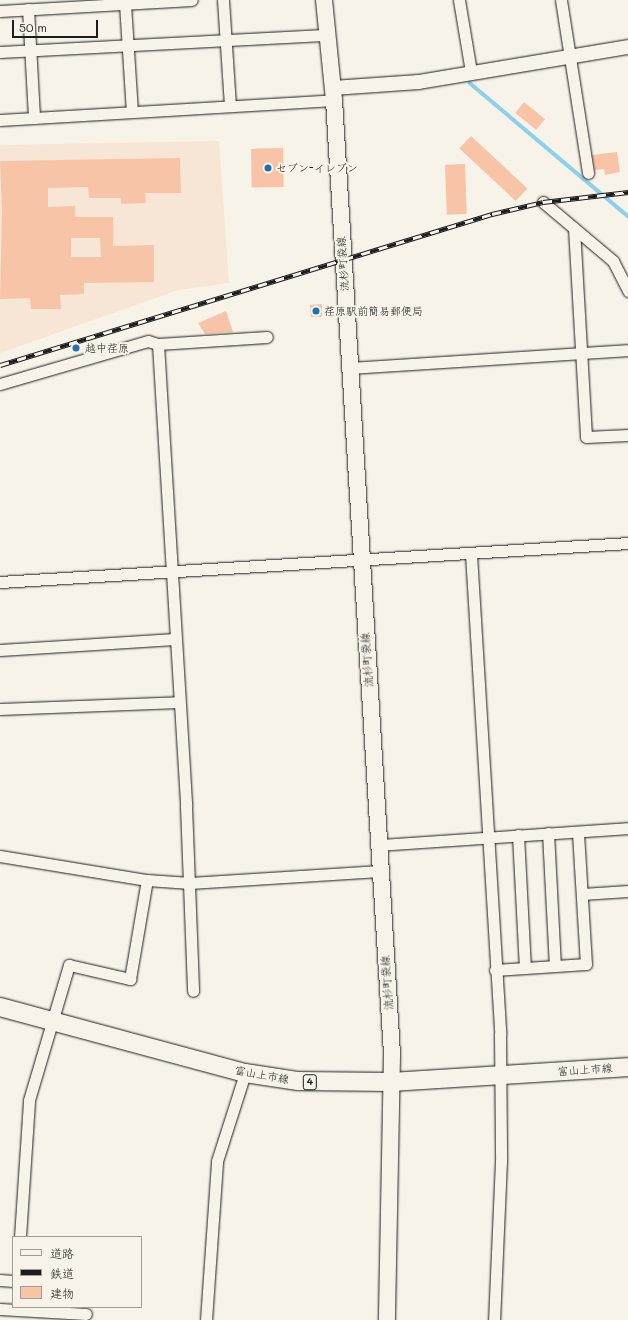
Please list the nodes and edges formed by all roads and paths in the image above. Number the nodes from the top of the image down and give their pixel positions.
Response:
1 (185, 0) edge
2 (192, 0) edge
3 (223, 0) edge
4 (324, 0) edge
5 (459, 0) edge
6 (561, 0) edge
7 (102, 3) edge
8 (64, 4) edge
9 (125, 4) junction
10 (24, 6) edge
11 (0, 11) edge
12 (329, 35) junction
13 (226, 39) junction
14 (128, 44) junction
15 (628, 47) edge
16 (30, 50) junction
17 (0, 52) edge
18 (570, 56) junction
19 (471, 72) junction
20 (333, 94) junction
21 (230, 106) junction
22 (132, 112) junction
23 (34, 118) junction
24 (0, 120) edge
25 (588, 173) dead end
26 (543, 202) dead end
27 (574, 228) junction
28 (628, 291) edge
29 (267, 337) dead end
30 (158, 344) junction
31 (628, 350) edge
32 (582, 353) junction
33 (350, 368) junction
34 (0, 384) edge
35 (628, 435) edge
36 (628, 543) edge
37 (471, 554) junction
38 (361, 560) junction
39 (171, 571) junction
40 (0, 582) edge
41 (175, 640) junction
42 (0, 650) edge
43 (179, 702) junction
44 (0, 709) edge
45 (628, 828) edge
46 (578, 832) junction
47 (548, 834) junction
48 (518, 835) junction
49 (486, 838) junction
50 (378, 845) junction
51 (0, 856) edge
52 (380, 871) junction
53 (147, 880) junction
54 (190, 883) junction
55 (628, 891) edge
56 (582, 894) junction
57 (555, 966) junction
58 (525, 968) junction
59 (494, 970) junction
60 (193, 991) dead end
61 (0, 1008) edge
62 (53, 1023) junction
63 (628, 1067) edge
64 (245, 1073) junction
65 (501, 1075) junction
66 (392, 1082) junction
67 (20, 1236) edge
68 (0, 1280) edge
69 (12, 1281) edge
70 (0, 1309) edge
71 (16, 1312) edge
72 (86, 1314) dead end
73 (206, 1320) edge
74 (387, 1320) edge
75 (494, 1320) edge

1 - 2 street
1 - 9 street
3 - 13 street
4 - 12 main road, 流杉町袋線
5 - 19 street
6 - 18 street
7 - 8 street
7 - 9 street
8 - 10 street
9 - 14 street
10 - 11 street
10 - 16 street
12 - 13 street
12 - 20 main road, 流杉町袋線
13 - 14 street
13 - 21 street
14 - 16 street
14 - 22 street
15 - 18 street
16 - 17 street
16 - 23 street
18 - 19 street
18 - 25 street
19 - 20 street
20 - 21 street
20 - 33 main road, 流杉町袋線
21 - 22 street
22 - 23 street
23 - 24 street
26 - 27 street
27 - 28 street
27 - 32 street
29 - 30 street
30 - 34 street
30 - 39 street
31 - 32 street
32 - 33 street
32 - 35 street
33 - 38 main road, 流杉町袋線
36 - 37 street
37 - 38 street
37 - 49 street
38 - 39 street
38 - 50 main road, 流杉町袋線
39 - 40 street
39 - 41 street
41 - 42 street
41 - 43 street
43 - 44 street
43 - 54 street
45 - 46 street
46 - 47 street
46 - 56 street
47 - 48 street
47 - 57 street
48 - 49 street
48 - 58 street
49 - 50 street
49 - 59 street
50 - 52 main road, 流杉町袋線
51 - 53 street
52 - 54 street
52 - 66 main road, 流杉町袋線
53 - 54 street
53 - 62 street
54 - 60 street
55 - 56 street
56 - 57 street
57 - 58 street
58 - 59 street
59 - 65 street
61 - 62 main road, 富山上市線 / 4
62 - 64 main road, 富山上市線 / 4
62 - 67 street
63 - 65 main road, 富山上市線 / 4
64 - 66 main road, 富山上市線 / 4
64 - 73 street
65 - 66 main road, 富山上市線 / 4
65 - 75 street
66 - 74 main road, 流杉町袋線
68 - 69 street
70 - 71 street
71 - 72 street

